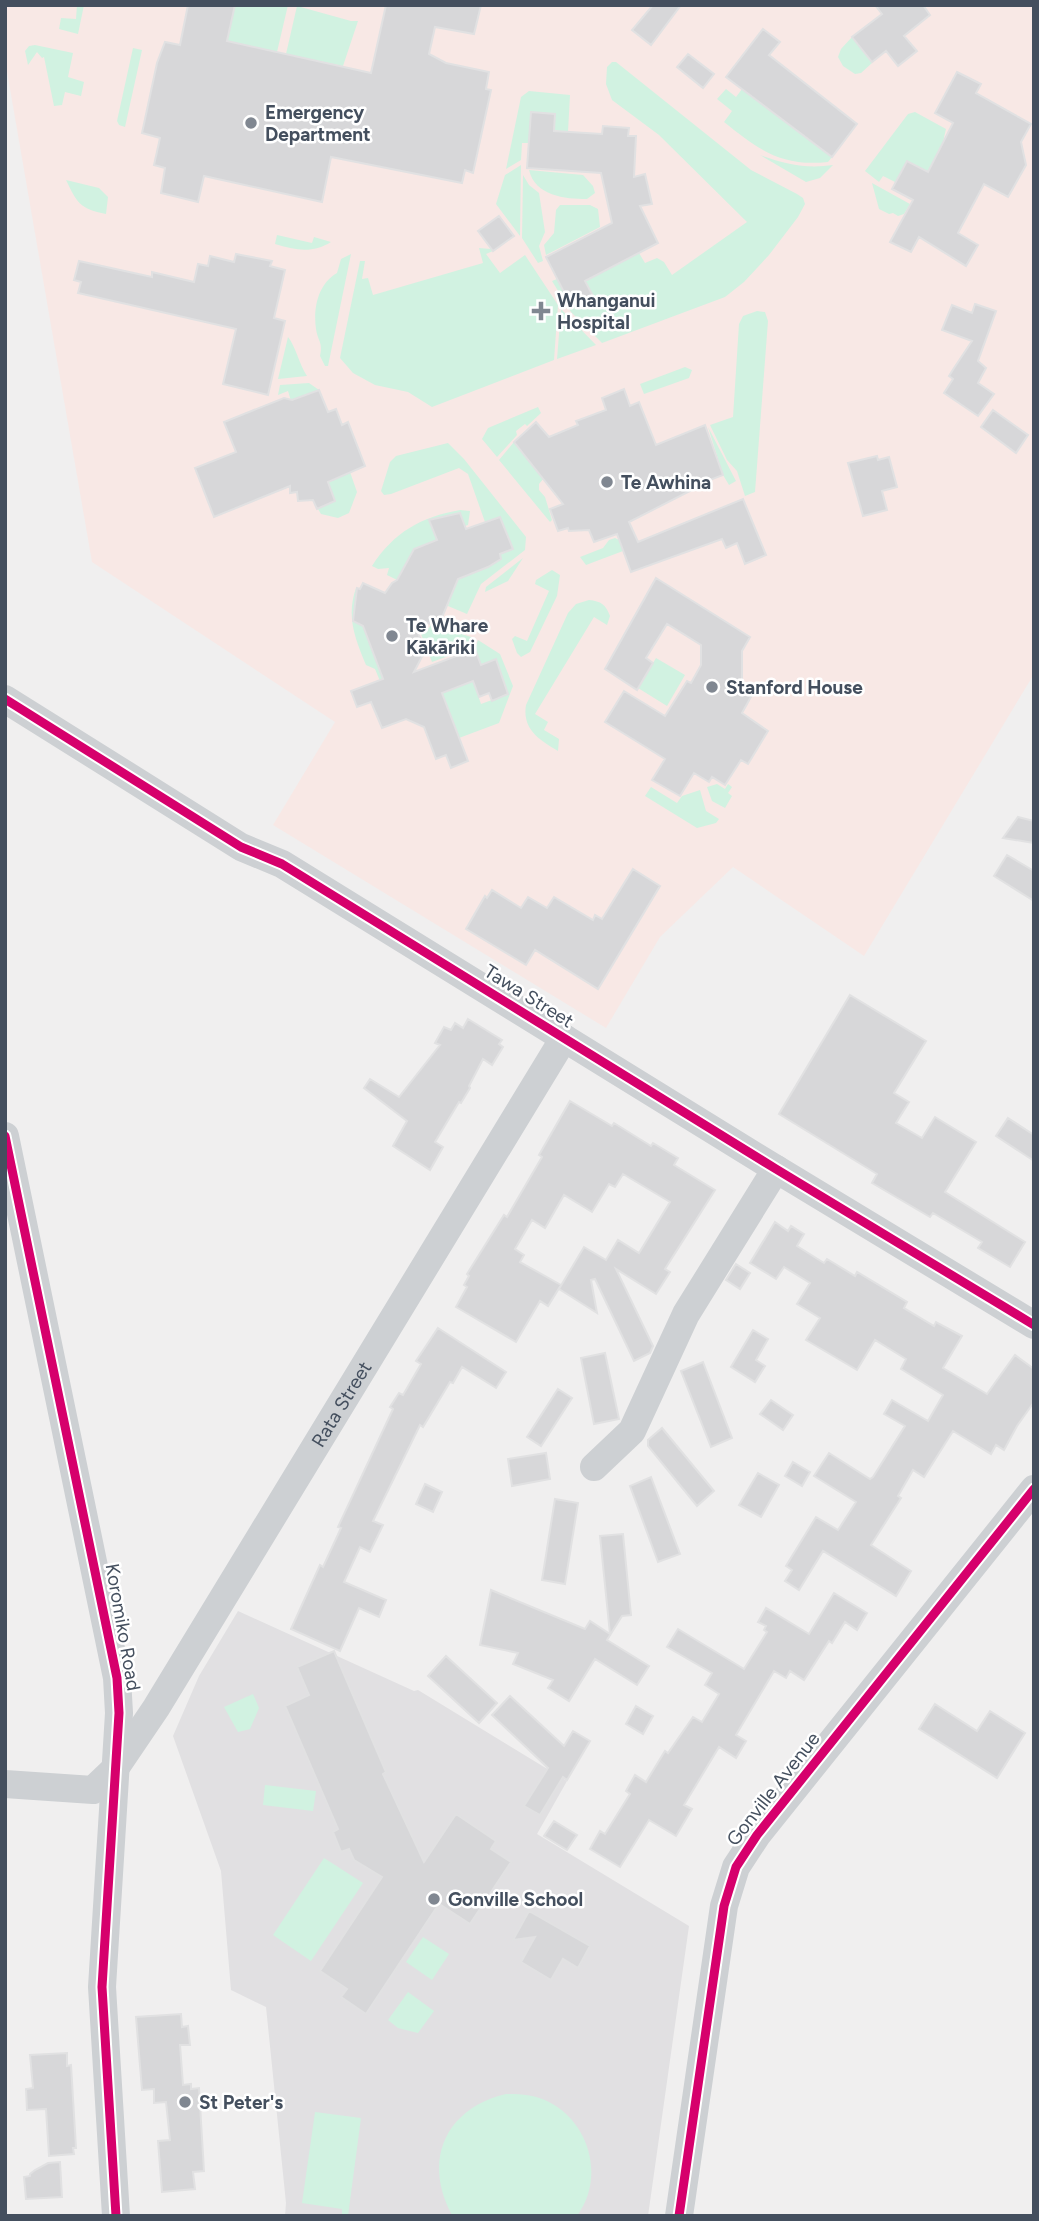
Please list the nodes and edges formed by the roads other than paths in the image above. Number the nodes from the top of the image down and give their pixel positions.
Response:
1 (5, 699) edge
2 (565, 1038) junction
3 (5, 1136) edge
4 (776, 1169) junction
5 (1034, 1325) edge
6 (593, 1467) dead end
7 (1034, 1489) edge
8 (114, 1770) junction
9 (5, 1784) edge
10 (116, 2216) edge
11 (679, 2216) edge

1 - 2 street, Tawa Street
2 - 4 street, Tawa Street
2 - 8 street, Rata Street
3 - 8 street, Koromiko Road
4 - 5 street, Tawa Street
4 - 6 street
7 - 11 street, Gonville Avenue
8 - 9 street
8 - 10 street, Koromiko Road

